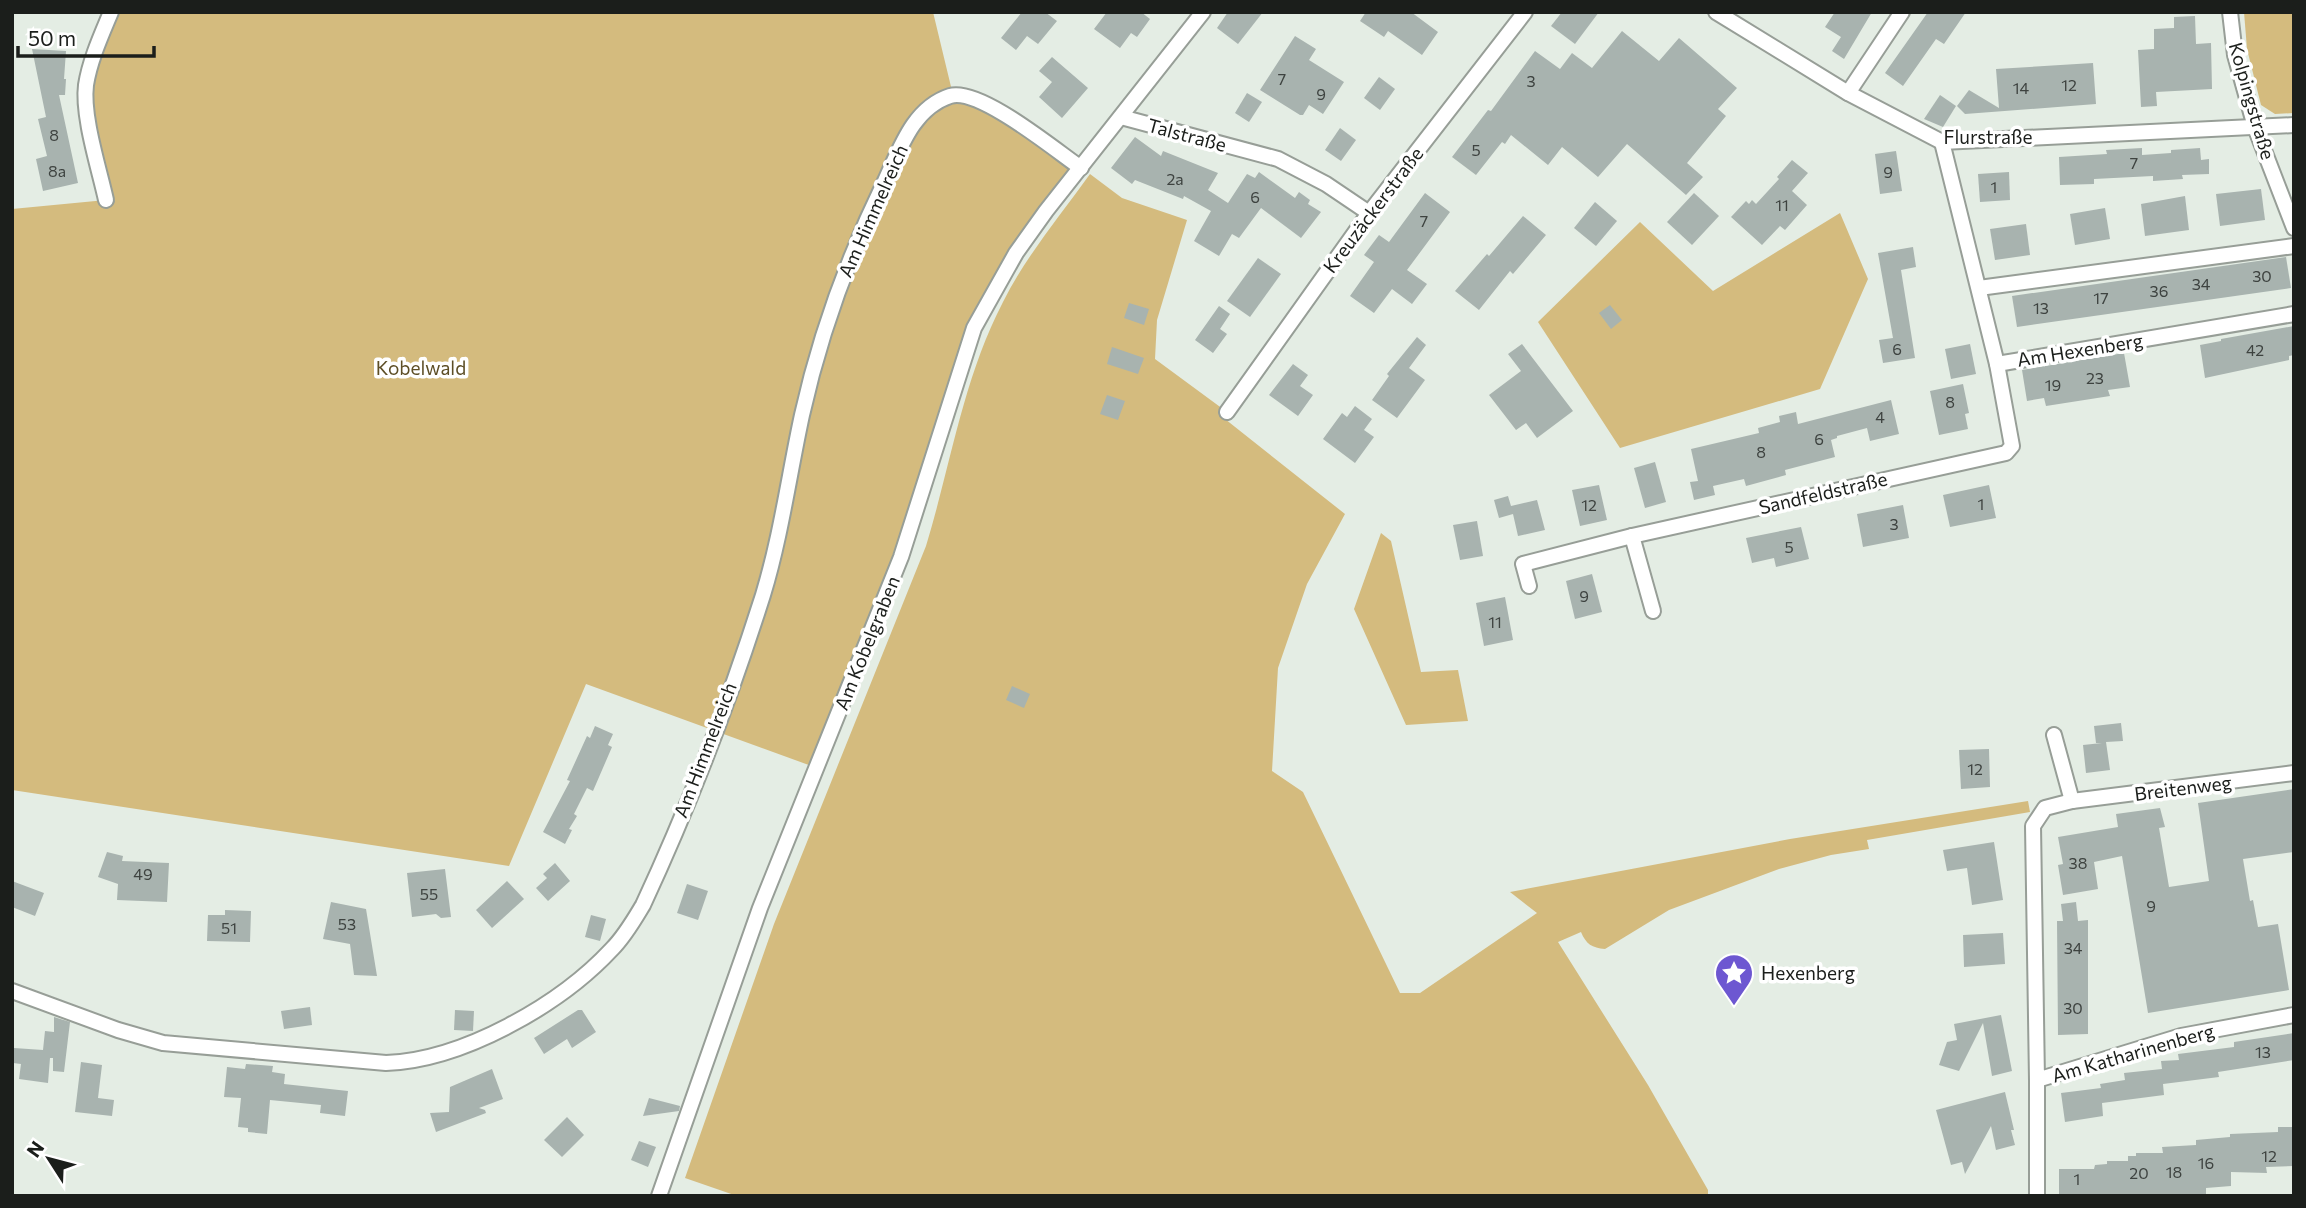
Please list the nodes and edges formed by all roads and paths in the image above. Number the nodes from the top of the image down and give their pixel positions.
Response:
1 (111, 12) edge
2 (1203, 12) edge
3 (1525, 12) edge
4 (1716, 12) edge
5 (1902, 12) edge
6 (2230, 12) edge
7 (1849, 93) junction
8 (1121, 117) junction
9 (2294, 125) edge
10 (2255, 127) junction
11 (1942, 142) junction
12 (1081, 168) junction
13 (106, 200) dead end
14 (1369, 213) junction
15 (2294, 228) edge
16 (2294, 246) edge
17 (1979, 288) junction
18 (2294, 314) edge
19 (1997, 364) junction
20 (1227, 412) dead end
21 (2012, 446) joint
22 (1632, 536) junction
23 (1529, 586) dead end
24 (1653, 611) dead end
25 (2054, 735) dead end
26 (2294, 773) edge
27 (2072, 801) junction
28 (2045, 808) joint
29 (12, 991) edge
30 (2294, 1015) edge
31 (2037, 1080) junction
32 (659, 1196) edge
33 (2037, 1196) edge

1 - 13 street
2 - 8 street, Talstraße
3 - 14 street, Kreuzäckerstraße
4 - 7 street, Flurstraße
5 - 7 street
6 - 10 street, Kolpingstraße
7 - 11 street, Flurstraße
8 - 12 street, Am Kobelgraben
8 - 14 street, Talstraße
9 - 10 street, Flurstraße
10 - 11 street, Flurstraße
10 - 15 street, Kolpingstraße
11 - 17 street, Am Hexenberg
12 - 29 street, Am Himmelreich
12 - 32 street, Am Kobelgraben
14 - 20 street, Kreuzäckerstraße
16 - 17 street
17 - 19 street, Am Hexenberg
18 - 19 street, Am Hexenberg
19 - 21 street, Am Hexenberg
21 - 22 street, Sandfeldstraße
22 - 23 street, Sandfeldstraße
22 - 24 street
25 - 27 street
26 - 27 street, Breitenweg
27 - 28 street, Breitenweg
28 - 31 street, Am Katharinenberg
30 - 31 street, Am Katharinenberg
31 - 33 street

